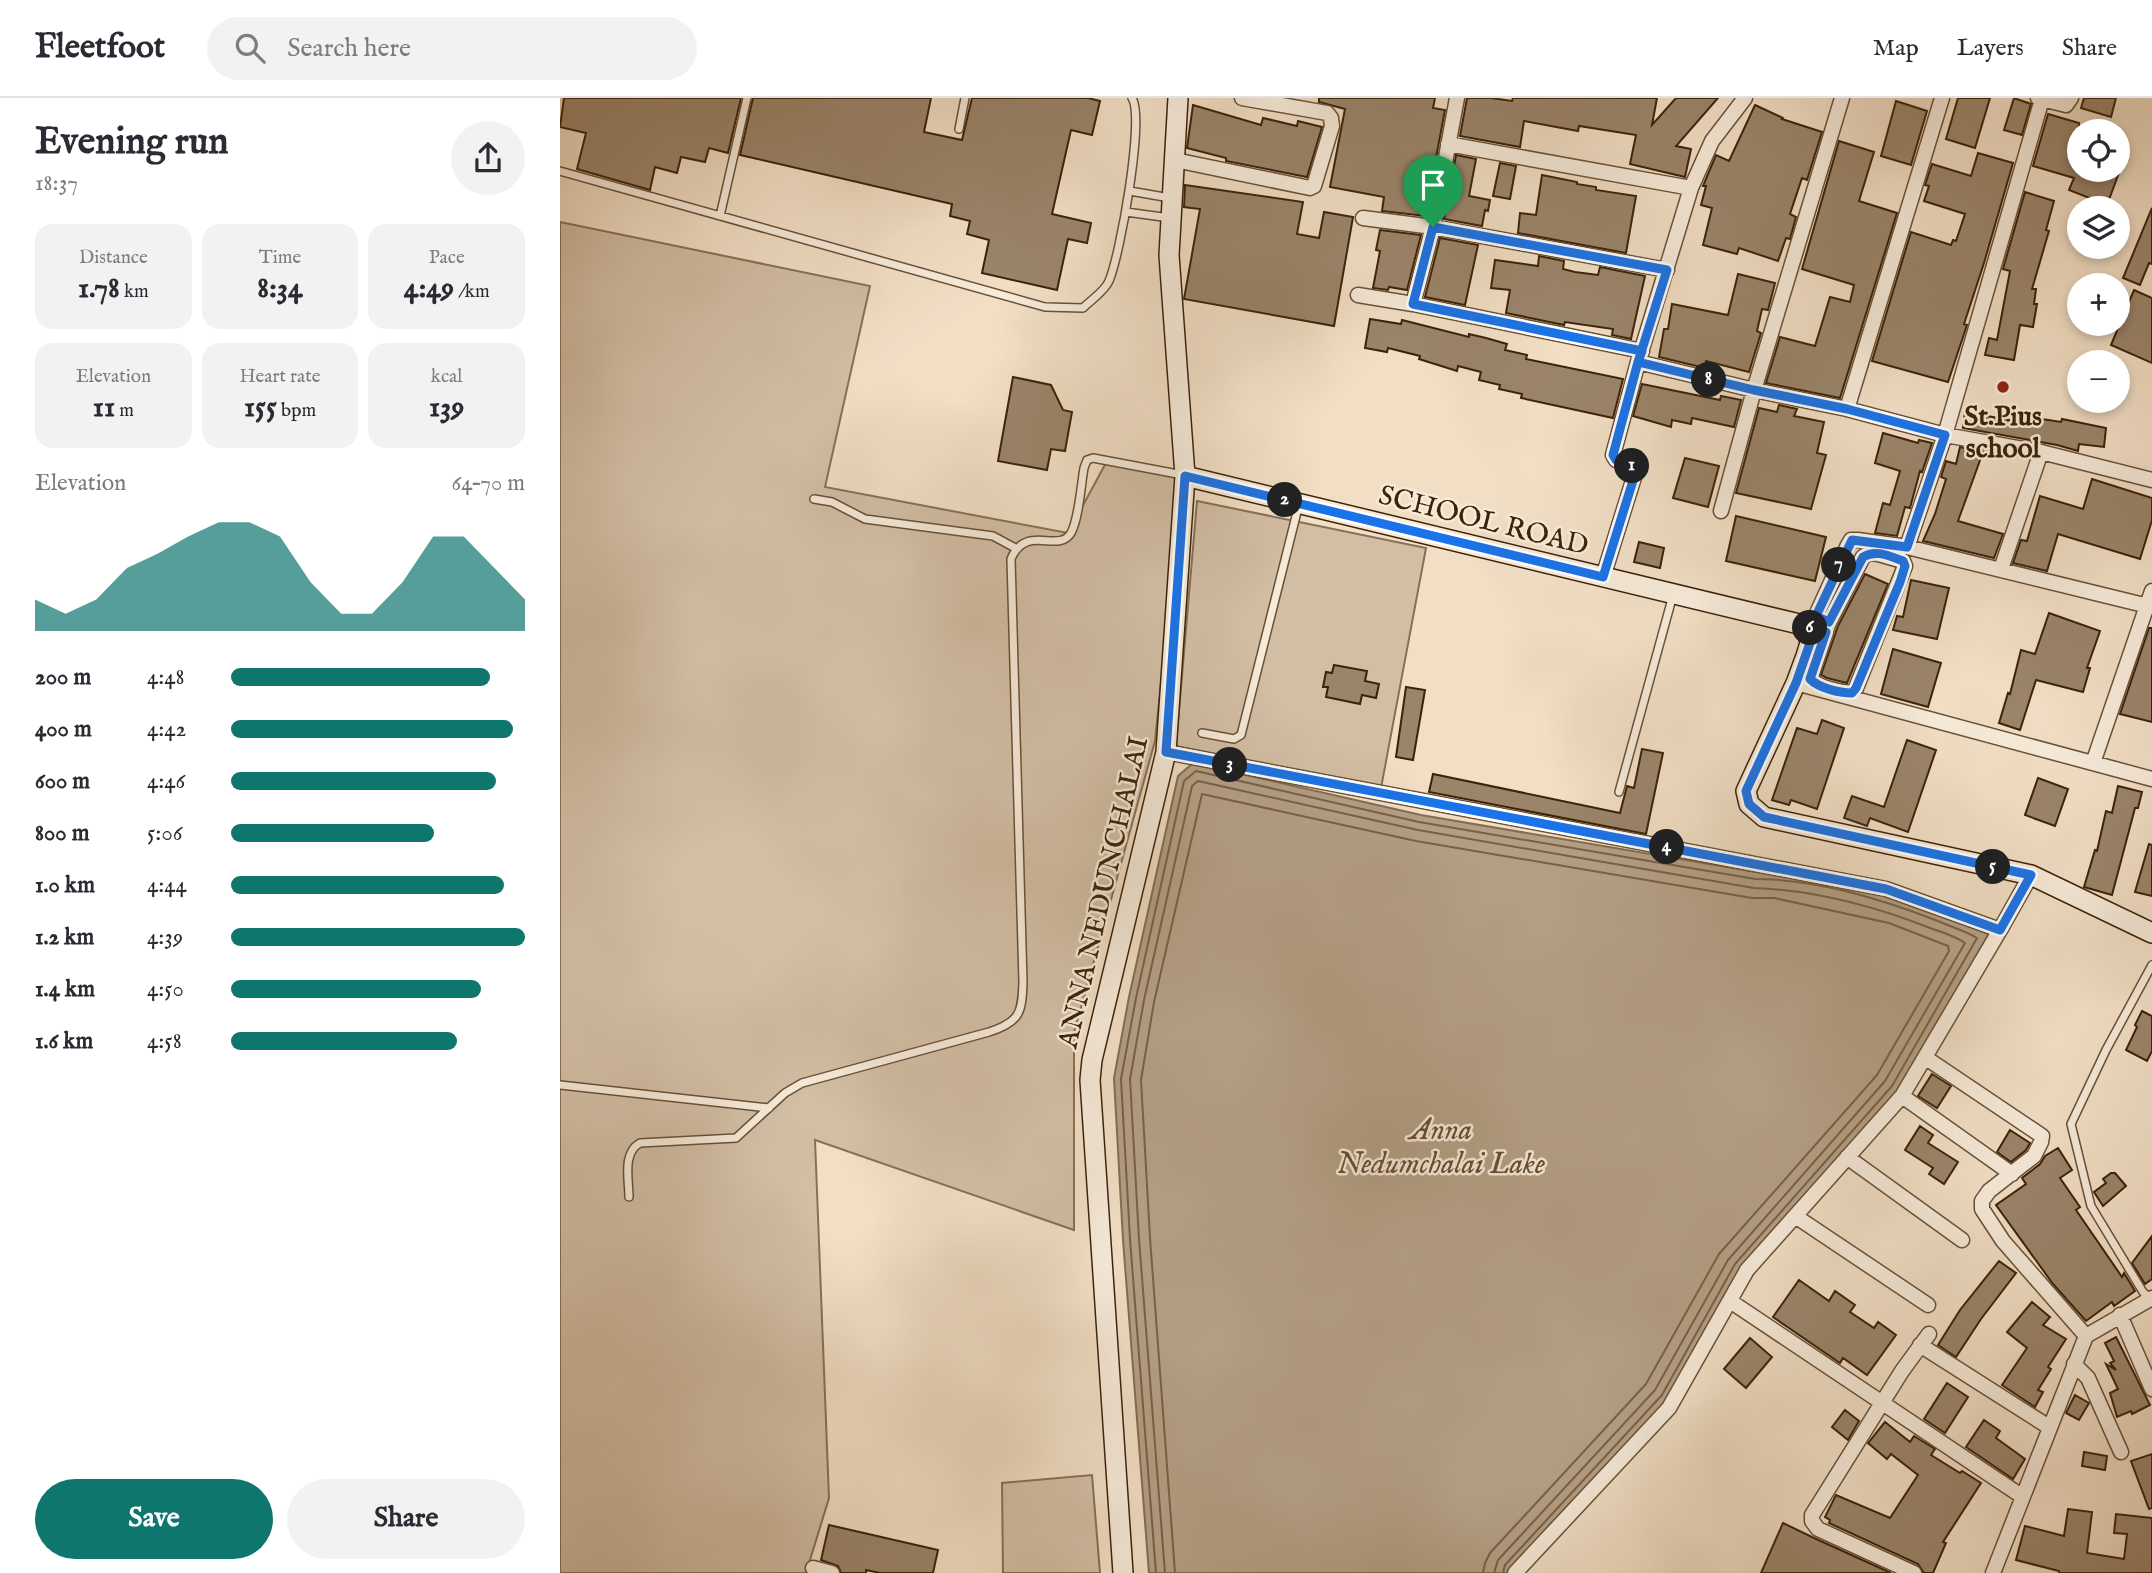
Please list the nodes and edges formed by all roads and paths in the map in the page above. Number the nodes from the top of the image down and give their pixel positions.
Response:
1 (747, 98) edge
2 (965, 98) edge
3 (1132, 98) edge
4 (1178, 98) edge
5 (1242, 98) edge
6 (1457, 98) edge
7 (1745, 98) edge
8 (1842, 98) edge
9 (1942, 98) edge
10 (2040, 99) edge
11 (2064, 101) edge
12 (958, 129) dead end
13 (1448, 144) junction
14 (1175, 160) junction
15 (560, 171) edge
16 (1691, 188) junction
17 (1130, 191) junction
18 (1172, 208) junction
19 (1126, 212) junction
20 (720, 216) junction
21 (1363, 218) dead end
22 (1433, 227) junction
23 (1667, 270) junction
24 (1358, 295) dead end
25 (1413, 304) junction
26 (1640, 356) junction
27 (1754, 390) junction
28 (1847, 409) junction
29 (1945, 435) junction
30 (2041, 452) junction
31 (1185, 476) junction
32 (2152, 480) edge
33 (814, 499) dead end
34 (1300, 503) junction
35 (1721, 510) dead end
36 (1907, 547) junction
37 (1017, 549) junction
38 (2001, 569) junction
39 (1603, 577) junction
40 (1673, 594) junction
41 (2150, 601) edge
42 (1818, 625) junction
43 (1796, 683) junction
44 (1202, 733) dead end
45 (1166, 752) junction
46 (2093, 762) junction
47 (2152, 779) edge
48 (1619, 792) dead end
49 (2031, 875) junction
50 (2000, 930) junction
51 (2152, 933) edge
52 (2152, 965) edge
53 (1926, 1058) junction
54 (560, 1085) edge
55 (1902, 1096) junction
56 (769, 1108) junction
57 (1847, 1157) junction
58 (2012, 1174) junction
59 (629, 1197) dead end
60 (1795, 1216) junction
61 (1962, 1240) dead end
62 (2151, 1299) edge
63 (1730, 1301) junction
64 (1928, 1305) dead end
65 (2120, 1315) junction
66 (2086, 1336) junction
67 (2074, 1364) junction
68 (2152, 1389) edge
69 (1882, 1403) junction
70 (2049, 1427) junction
71 (2122, 1452) dead end
72 (2023, 1497) junction
73 (813, 1568) dead end
74 (832, 1573) edge
75 (1123, 1573) edge
76 (1516, 1573) edge
77 (1914, 1573) edge
78 (1993, 1573) edge

1 - 20 lane
2 - 12 lane
3 - 17 lane
4 - 14 street, ANNA NEDUNCHALAI
5 - 14 street
6 - 13 street
7 - 16 street
8 - 27 street
9 - 28 street
10 - 11 street
10 - 29 street
13 - 16 street
13 - 22 street
14 - 18 street, ANNA NEDUNCHALAI
15 - 20 lane
16 - 23 street
17 - 18 lane
17 - 19 lane
18 - 19 lane
18 - 31 street, ANNA NEDUNCHALAI
19 - 20 lane
21 - 22 street
22 - 23 street
22 - 25 street
23 - 26 street
24 - 25 street
25 - 26 street
26 - 27 street
26 - 39 street
27 - 28 street
27 - 35 street
28 - 29 street
29 - 30 street
29 - 36 street
30 - 32 street
30 - 38 street
31 - 34 street, SCHOOL ROAD
31 - 37 lane
31 - 45 street, ANNA NEDUNCHALAI
33 - 37 lane
34 - 39 street, SCHOOL ROAD
34 - 44 lane
36 - 38 street
36 - 42 street
37 - 56 lane
38 - 41 street
39 - 40 street, SCHOOL ROAD
40 - 42 street, SCHOOL ROAD
40 - 48 lane
41 - 46 street
42 - 42 street
42 - 43 street
43 - 46 street
43 - 49 street
45 - 50 street
45 - 75 street, ANNA NEDUNCHALAI
46 - 47 street
49 - 50 street
49 - 51 street
50 - 53 street
52 - 62 lane
53 - 55 street
53 - 58 street
54 - 56 lane
55 - 57 street
55 - 58 street
56 - 59 lane
57 - 60 street
57 - 61 street
58 - 66 street
60 - 63 street
60 - 64 street
62 - 65 street
63 - 69 street
63 - 76 street
65 - 66 street
65 - 68 street
66 - 67 street
67 - 70 street
67 - 71 street
69 - 70 street
69 - 72 street
69 - 77 street
70 - 72 street
72 - 78 street
73 - 74 street

